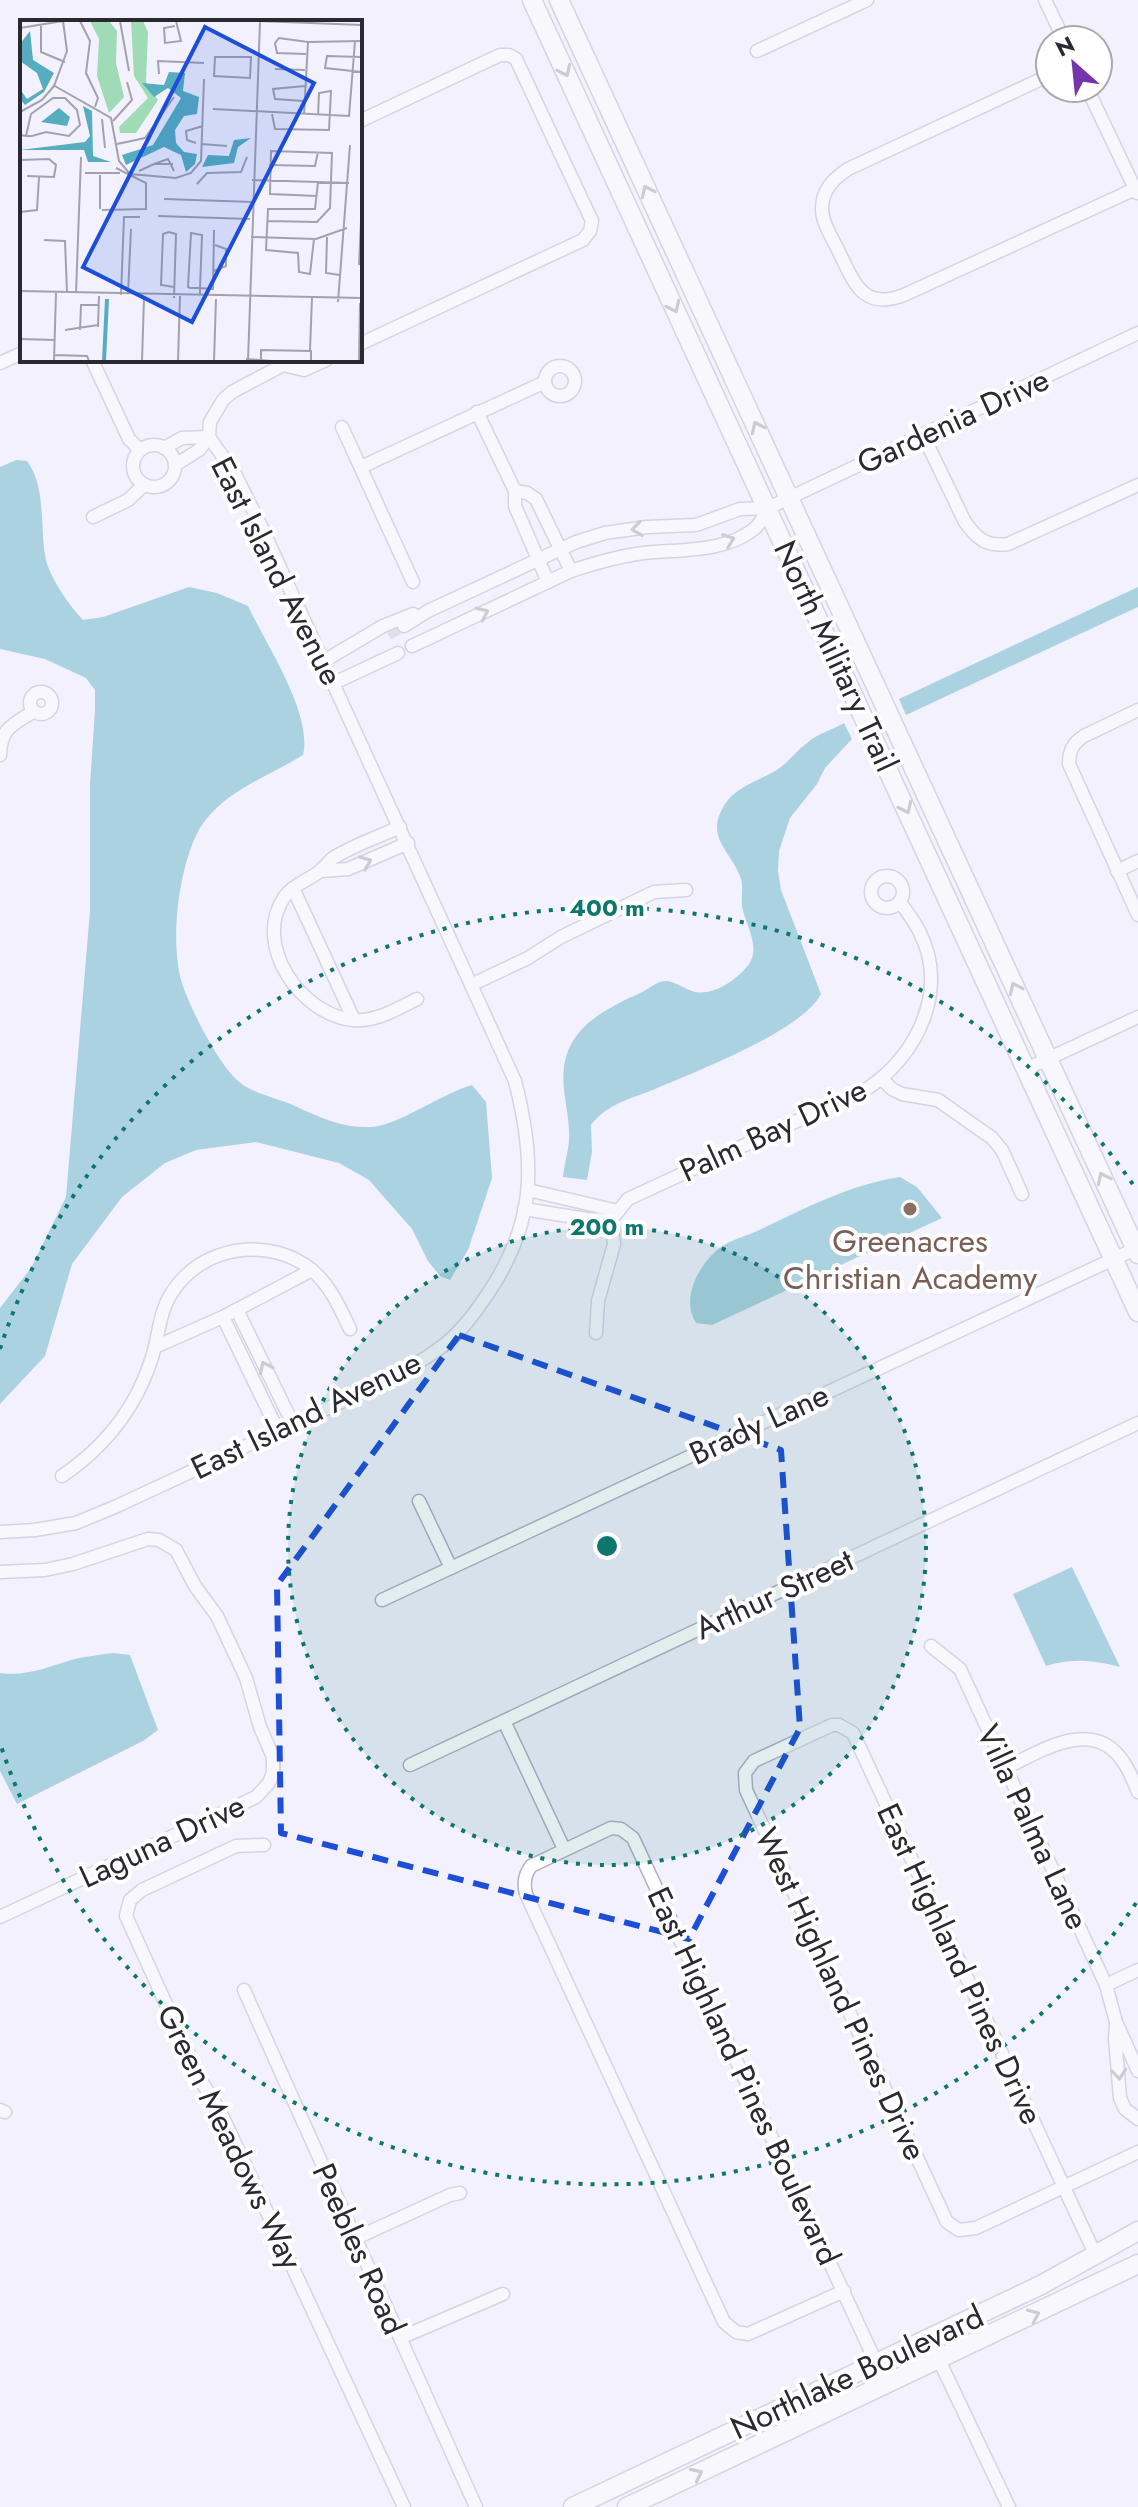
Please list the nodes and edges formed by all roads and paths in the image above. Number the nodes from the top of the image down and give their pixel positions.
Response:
1 (532, 0) edge
2 (559, 0) edge
3 (867, 0) edge
4 (1045, 0) edge
5 (1056, 24) edge
6 (757, 51) dead end
7 (1034, 82) edge
8 (1095, 104) edge
9 (362, 120) edge
10 (1136, 192) edge
11 (1138, 333) edge
12 (362, 343) edge
13 (20, 354) edge
14 (93, 362) edge
15 (282, 362) edge
16 (322, 362) edge
17 (0, 363) edge
18 (545, 382) dead end
19 (477, 412) junction
20 (342, 427) dead end
21 (923, 435) junction
22 (209, 437) junction
23 (164, 448) junction
24 (139, 449) junction
25 (175, 465) junction
26 (361, 467) junction
27 (144, 485) junction
28 (1138, 485) edge
29 (515, 491) junction
30 (789, 498) junction
31 (768, 508) junction
32 (93, 517) dead end
33 (560, 549) junction
34 (539, 559) junction
35 (571, 571) junction
36 (413, 582) dead end
37 (548, 582) junction
38 (428, 611) junction
39 (404, 626) tunnel mouth
40 (388, 634) tunnel mouth
41 (438, 634) junction
42 (353, 646) junction
43 (412, 646) dead end
44 (398, 653) dead end
45 (324, 661) junction
46 (357, 672) junction
47 (334, 683) junction
48 (344, 706) junction
49 (1138, 710) edge
50 (34, 711) dead end
51 (0, 755) edge
52 (400, 827) junction
53 (408, 843) junction
54 (1138, 861) edge
55 (321, 871) junction
56 (1117, 871) junction
57 (293, 888) junction
58 (686, 890) dead end
59 (900, 902) dead end
60 (1138, 915) edge
61 (471, 985) junction
62 (417, 999) dead end
63 (1138, 1017) edge
64 (354, 1020) junction
65 (1048, 1059) junction
66 (1026, 1069) junction
67 (882, 1079) junction
68 (528, 1190) junction
69 (1022, 1194) dead end
70 (524, 1209) junction
71 (615, 1215) junction
72 (1137, 1251) edge
73 (1113, 1259) junction
74 (312, 1270) junction
75 (237, 1310) junction
76 (1138, 1312) edge
77 (223, 1317) junction
78 (350, 1329) dead end
79 (596, 1333) dead end
80 (155, 1347) junction
81 (1138, 1423) edge
82 (293, 1424) junction
83 (278, 1431) junction
84 (62, 1476) dead end
85 (419, 1501) dead end
86 (0, 1532) edge
87 (451, 1568) junction
88 (0, 1572) edge
89 (382, 1600) dead end
90 (931, 1646) dead end
91 (504, 1721) junction
92 (791, 1743) joint
93 (410, 1765) dead end
94 (1006, 1768) junction
95 (1138, 1792) edge
96 (264, 1845) dead end
97 (564, 1849) junction
98 (0, 1917) edge
99 (1138, 1970) edge
100 (1106, 1985) junction
101 (244, 1990) dead end
102 (1116, 2022) junction
103 (1138, 2071) edge
104 (1138, 2119) edge
105 (1138, 2152) edge
106 (1064, 2187) junction
107 (460, 2193) dead end
108 (1138, 2231) edge
109 (354, 2239) junction
110 (1096, 2256) junction
111 (1138, 2264) edge
112 (844, 2291) junction
113 (503, 2294) dead end
114 (400, 2338) junction
115 (929, 2339) junction
116 (938, 2358) junction
117 (877, 2363) junction
118 (886, 2384) junction
119 (631, 2506) edge
120 (404, 2507) edge
121 (476, 2507) edge
122 (573, 2507) edge
123 (1009, 2507) edge

1 -> 31 main road, North Military Trail
30 -> 2 main road, North Military Trail
3 - 6 street
4 - 5 street
7 - 10 street
8 - 10 street
9 - 12 street
11 - 21 street, Gardenia Drive
13 - 17 street
14 - 24 street
15 - 16 street
15 - 22 street
18 - 19 street
19 - 26 street
19 - 29 street
20 - 26 street
21 - 28 street
21 - 30 street, Gardenia Drive
22 - 23 street
22 - 25 street
22 - 45 street, East Island Avenue
23 - 24 street
23 - 25 street
24 - 27 street
25 - 27 street
26 - 36 street
27 - 32 street
29 - 33 street
29 - 34 street
30 - 31 street, Gardenia Drive
65 -> 30 main road, North Military Trail
31 -> 33 street, Gardenia Drive
35 -> 31 street, Gardenia Drive
31 -> 66 main road, North Military Trail
33 - 34 street, Gardenia Drive
33 - 35 street
34 - 37 street
34 - 38 street, Gardenia Drive
35 - 37 street, Gardenia Drive
41 -> 37 street, Gardenia Drive
38 - 39 street, Gardenia Drive
38 - 41 street
38 - 42 street, Gardenia Drive
40 - 42 street, Gardenia Drive
41 - 43 street, Gardenia Drive
42 - 45 street, Gardenia Drive
44 - 46 street
45 - 47 street, East Island Avenue
46 - 47 street
46 - 48 street, East Island Avenue
47 - 48 street, East Island Avenue
48 - 52 street, East Island Avenue
49 - 56 street
50 - 51 street
52 - 53 street, East Island Avenue
52 - 55 street
55 -> 53 street
53 - 61 street, East Island Avenue
54 - 56 street
55 - 57 street
56 - 60 street
57 - 64 street
57 - 64 street
58 - 61 street
59 - 67 street, Palm Bay Drive
61 - 68 street, East Island Avenue
62 - 64 street
63 - 65 street
65 - 66 street
72 -> 65 main road, North Military Trail
66 - 73 main road, North Military Trail
67 - 69 street
67 - 71 street, Palm Bay Drive
68 - 70 street, East Island Avenue
68 - 71 street
70 - 71 street
70 - 82 street, East Island Avenue
71 - 79 street
72 - 73 street, Brady Lane
73 - 76 main road, North Military Trail
73 - 87 street, Brady Lane
74 - 75 street
74 - 78 street
74 - 80 street
75 - 77 street
82 -> 75 street
77 - 80 street
77 - 83 street
80 - 84 street
81 - 91 street, Arthur Street
82 - 83 street, East Island Avenue
83 - 86 street, East Island Avenue
85 - 87 street
87 - 89 street, Brady Lane
88 - 98 street, Laguna Drive
90 - 94 street, Villa Palma Lane
91 - 93 street, Arthur Street
91 - 97 street
92 - 106 street, East Highland Pines Drive
92 - 106 street, West Highland Pines Drive
94 - 95 street
94 - 100 street, Villa Palma Lane
96 - 120 street, Green Meadows Way
97 - 112 street, East Highland Pines Boulevard
97 - 112 street, East Highland Pines Boulevard
99 - 100 street
100 - 102 street, Villa Palma Lane
101 - 109 street, Peebles Road
102 - 103 street, Villa Palma Lane
102 -> 104 street, Villa Palma Lane
105 - 106 street, West Highland Pines Drive
106 - 110 street, East Highland Pines Drive
107 - 109 street
108 - 110 main road, Northlake Boulevard
109 - 114 street, Peebles Road
110 - 115 main road, Northlake Boulevard
116 -> 111 main road, Northlake Boulevard
112 - 117 street, East Highland Pines Boulevard
113 - 114 street
114 - 121 street, Peebles Road
115 - 116 street
115 - 117 main road, Northlake Boulevard
116 - 118 main road, Northlake Boulevard
116 - 123 street
117 - 118 street, East Highland Pines Boulevard
117 - 122 main road, Northlake Boulevard
119 -> 118 main road, Northlake Boulevard

